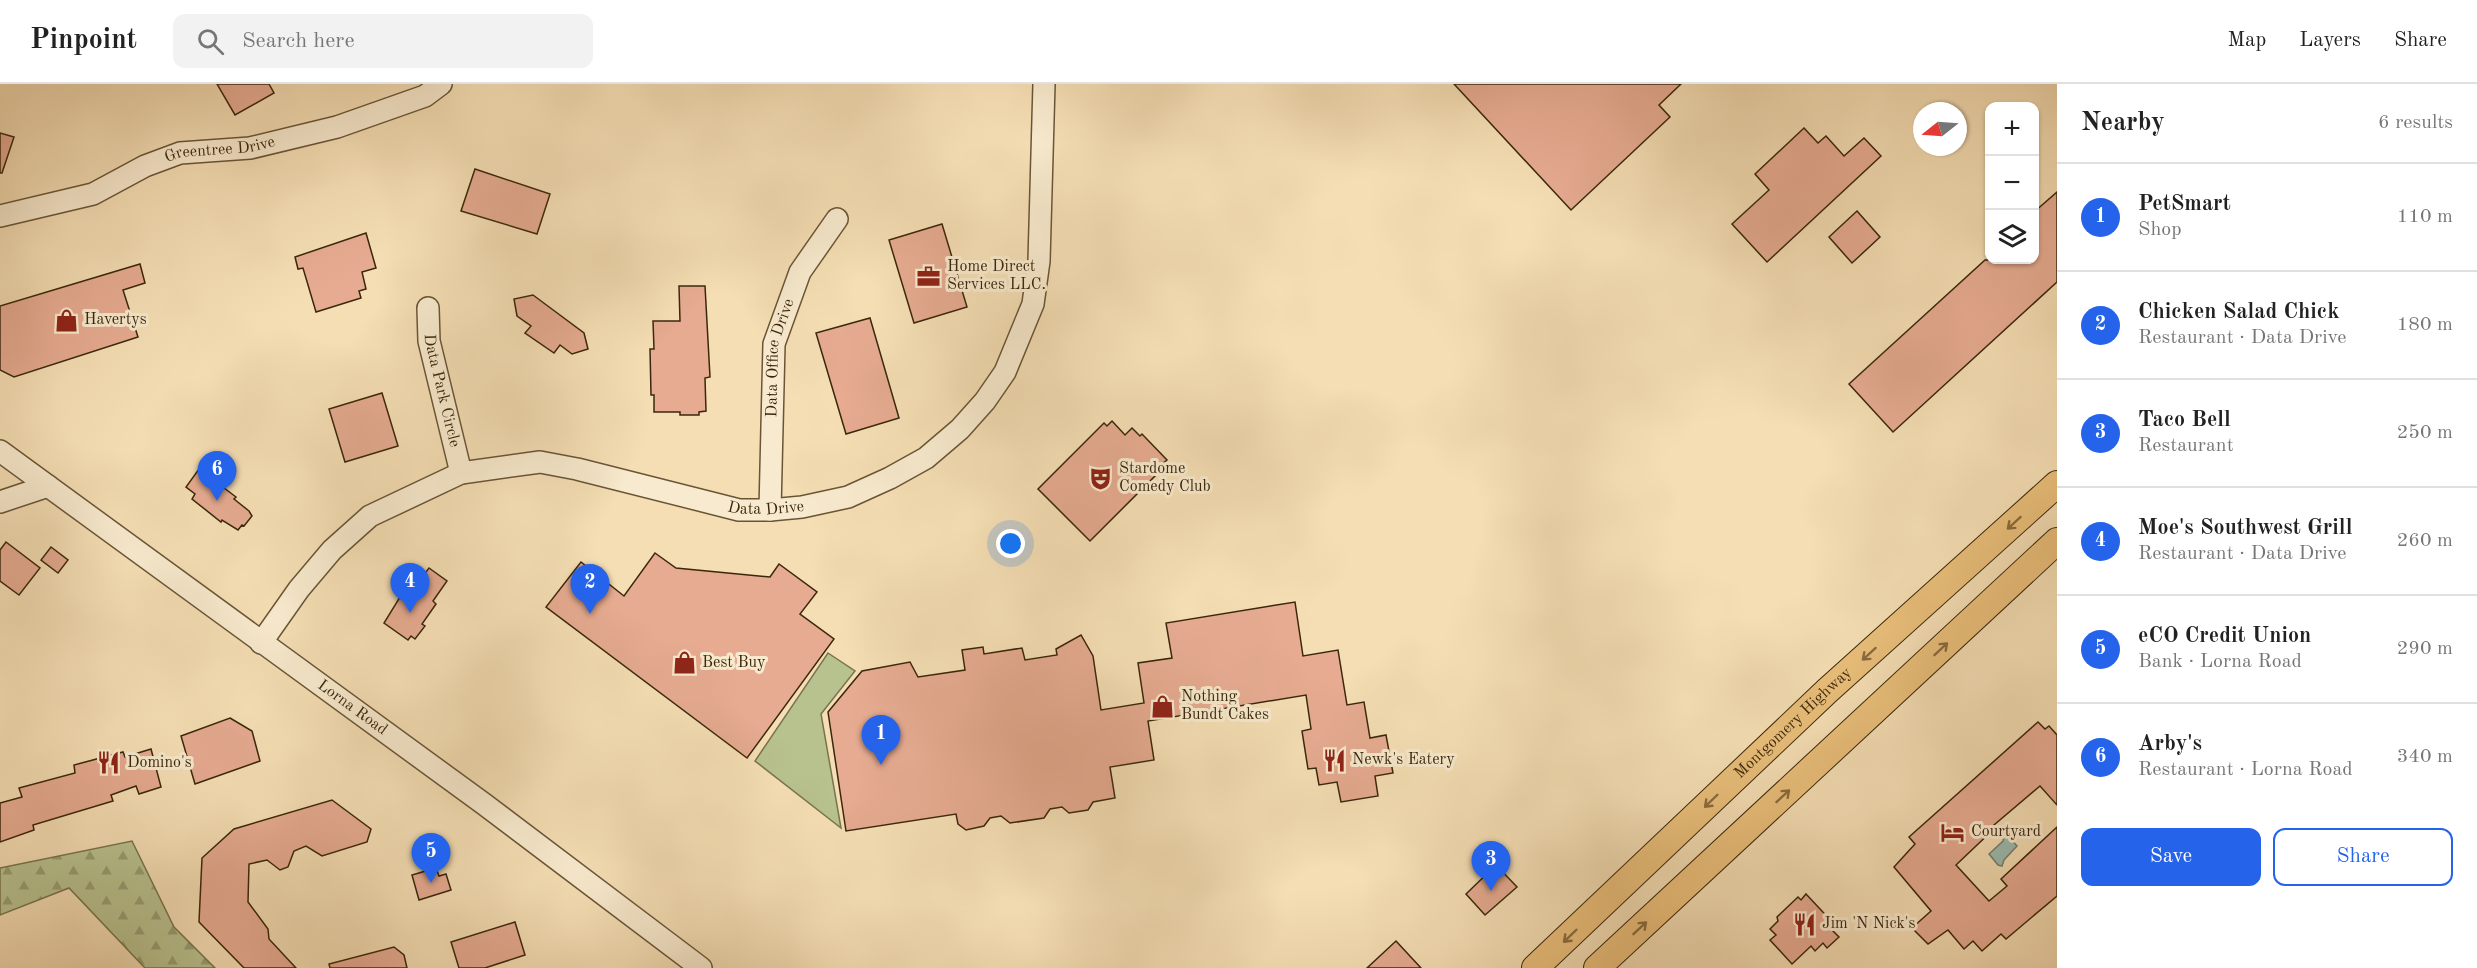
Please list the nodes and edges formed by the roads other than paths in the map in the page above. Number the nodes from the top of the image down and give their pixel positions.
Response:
1 (441, 84) edge
2 (1044, 84) edge
3 (0, 216) edge
4 (837, 219) dead end
5 (428, 308) dead end
6 (0, 451) edge
7 (460, 473) junction
8 (2057, 484) edge
9 (48, 486) junction
10 (0, 501) edge
11 (770, 510) junction
12 (2057, 542) edge
13 (261, 643) junction
14 (694, 962) edge
15 (669, 968) edge
16 (1536, 968) edge
17 (1597, 968) edge

1 - 3 street, Greentree Drive
2 - 11 street, Data Drive
4 - 11 street, Data Office Drive
5 - 7 street, Data Park Circle
6 - 9 street, Lorna Road
7 - 11 street, Data Drive
7 - 13 street, Data Drive
8 -> 16 main road, Montgomery Highway
9 - 10 street
9 - 13 street, Lorna Road
17 -> 12 main road
13 - 14 street, Lorna Road
14 - 15 street

